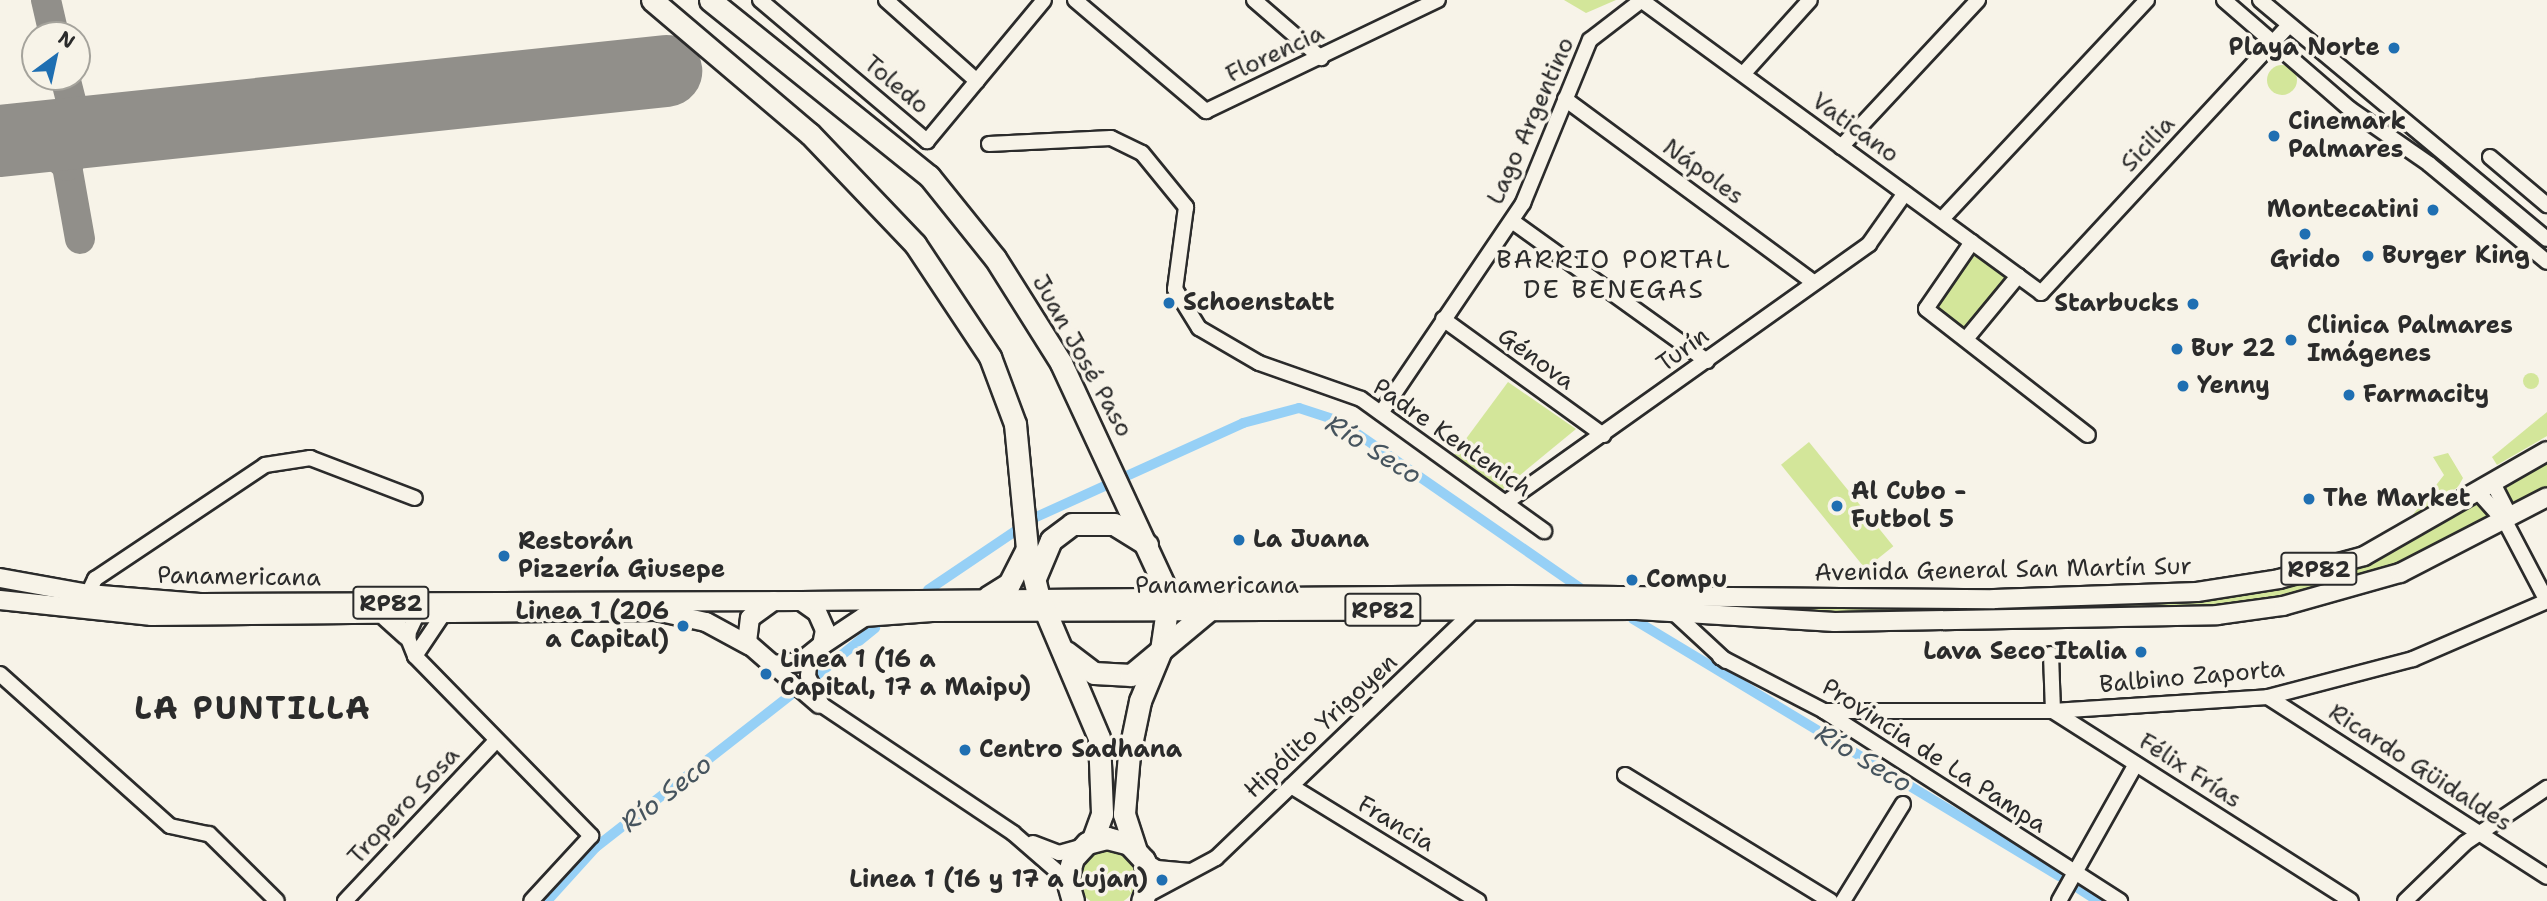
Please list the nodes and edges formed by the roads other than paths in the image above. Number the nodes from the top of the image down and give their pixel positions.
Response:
1 (652, 0) edge
2 (710, 0) edge
3 (760, 0) edge
4 (886, 0) edge
5 (1044, 0) edge
6 (1075, 0) edge
7 (1254, 0) edge
8 (1438, 0) edge
9 (1642, 0) edge
10 (1810, 0) edge
11 (1978, 0) edge
12 (2147, 0) edge
13 (2224, 0) edge
14 (2260, 0) edge
15 (2289, 25) junction
16 (2273, 42) junction
17 (1321, 58) junction
18 (1744, 73) junction
19 (977, 81) junction
20 (1565, 99) junction
21 (2398, 116) junction
22 (2385, 134) junction
23 (989, 144) dead end
24 (1842, 147) junction
25 (2490, 157) dead end
26 (1905, 193) junction
27 (2547, 205) edge
28 (1942, 219) junction
29 (1512, 221) junction
30 (2547, 239) edge
31 (1972, 242) junction
32 (2547, 262) edge
33 (2018, 276) junction
34 (1813, 282) junction
35 (2040, 293) joint
36 (1443, 319) junction
37 (1966, 340) junction
38 (1707, 361) junction
39 (1381, 413) junction
40 (1602, 435) junction
41 (2088, 435) dead end
42 (2547, 451) edge
43 (2486, 488) junction
44 (2547, 497) edge
45 (415, 498) dead end
46 (1505, 503) junction
47 (2505, 523) junction
48 (1544, 531) dead end
49 (1027, 549) junction
50 (1151, 550) junction
51 (0, 578) edge
52 (2249, 585) junction
53 (88, 594) junction
54 (1039, 596) junction
55 (988, 597) junction
56 (1994, 599) junction
57 (0, 600) edge
58 (1592, 600) junction
59 (773, 601) junction
60 (801, 601) junction
61 (2547, 601) edge
62 (428, 603) junction
63 (1168, 603) junction
64 (1628, 606) junction
65 (1209, 610) junction
66 (1475, 610) junction
67 (2255, 610) junction
68 (1673, 612) junction
69 (412, 616) junction
70 (442, 616) junction
71 (386, 617) junction
72 (1995, 620) junction
73 (407, 636) junction
74 (1059, 645) junction
75 (750, 646) junction
76 (1161, 650) junction
77 (816, 651) junction
78 (2051, 654) dead end
79 (415, 656) junction
80 (1720, 657) junction
81 (766, 661) junction
82 (0, 674) edge
83 (2268, 697) junction
84 (1824, 711) junction
85 (2053, 711) junction
86 (832, 713) junction
87 (496, 741) junction
88 (2136, 764) junction
89 (1625, 775) dead end
90 (1291, 786) junction
91 (2547, 788) edge
92 (1903, 804) dead end
93 (2000, 827) junction
94 (1013, 833) junction
95 (2479, 833) junction
96 (1088, 844) junction
97 (1139, 854) junction
98 (1195, 871) junction
99 (2547, 877) edge
100 (2070, 879) junction
101 (1067, 880) junction
102 (1143, 900) edge
103 (277, 901) edge
104 (345, 901) edge
105 (531, 901) edge
106 (1073, 901) edge
107 (1478, 901) edge
108 (1831, 901) edge
109 (1843, 901) edge
110 (2059, 901) edge
111 (2120, 901) edge
112 (2351, 901) edge
113 (2405, 901) edge

1 - 49 highway
2 - 50 highway, Juan José Paso
3 - 19 street, Toledo
4 - 19 street
5 - 19 street, Toledo
6 - 17 street, Florencia
7 - 17 street
8 - 17 street, Florencia
9 - 18 street, Vaticano
9 - 20 street, Lago Argentino
10 - 18 street
11 - 24 street
12 - 28 street
13 - 16 street
14 - 15 street
15 - 16 street, Sicilia
15 - 21 street
16 - 22 street
16 - 35 street, Sicilia
18 - 24 street, Vaticano
20 - 29 street, Lago Argentino
20 - 34 street, Nápoles
21 - 22 street
21 - 30 street
22 - 32 street
23 - 39 street, Padre Kentenich
24 - 26 street, Vaticano
25 - 27 street
26 - 28 street, Vaticano
26 - 34 street, Turín
28 - 31 street, Vaticano
29 - 36 street, Lago Argentino
29 - 38 street
31 - 33 street, Vaticano
31 - 37 street
33 - 35 street, Vaticano
33 - 37 street
34 - 38 street, Turín
36 - 39 street, Lago Argentino
36 - 40 street, Génova
37 - 41 street
38 - 40 street, Turín
39 - 46 street, Padre Kentenich
40 - 46 street, Turín
42 - 43 main road, Avenida General San Martín Sur
43 - 47 street
43 - 52 main road, Avenida General San Martín Sur / RP82
44 - 47 main road, Avenida General San Martín Sur
45 - 53 street
46 - 48 street, Padre Kentenich
47 - 61 street
47 - 67 main road, Avenida General San Martín Sur
49 - 54 highway
49 - 55 highway
50 - 54 highway
50 - 63 highway, Juan José Paso
51 - 53 main road, Panamericana / RP82
52 - 56 main road, Avenida General San Martín Sur / RP82
52 - 67 main road
53 - 62 main road, Panamericana / RP82
54 - 55 main road, Panamericana / RP82
54 - 63 main road, Panamericana / RP82
54 - 74 highway
54 - 77 main road, Panamericana / RP82
55 - 60 main road, Panamericana / RP82
56 - 64 main road, Avenida General San Martín Sur / RP82
56 - 72 main road
57 - 71 main road, Panamericana / RP82
58 - 63 main road, Panamericana / RP82
58 - 64 main road, Avenida General San Martín Sur
58 - 66 main road, Panamericana / RP82
59 - 60 main road, Panamericana / RP82
59 - 62 main road, Panamericana / RP82
59 - 75 main road
60 - 77 main road
61 - 83 street, Balbino Zaporta
62 - 69 street
63 - 65 main road, Panamericana / RP82
63 - 76 highway, Juan José Paso
64 - 68 main road, Avenida General San Martín Sur
65 - 66 main road, Panamericana / RP82
65 - 76 highway
66 - 90 street, Hipólito Yrigoyen
67 - 72 main road, Avenida General San Martín Sur
68 - 72 main road, Avenida General San Martín Sur
68 - 80 street
69 - 70 main road, Panamericana / RP82
69 - 71 main road, Panamericana / RP82
69 - 73 street
70 - 75 main road, Panamericana / RP82
70 - 79 street
71 - 73 main road
73 - 79 street
74 - 76 highway
74 - 96 highway
75 - 81 main road, Panamericana / RP82
76 - 97 highway, Juan José Paso
77 - 81 main road, Panamericana / RP82
77 - 86 street
78 - 85 street
79 - 87 street
80 - 84 street, Provincia de La Pampa
80 - 93 street
81 - 86 street
82 - 103 street
83 - 85 street, Balbino Zaporta
83 - 95 street, Ricardo Güidaldes
84 - 85 street, Balbino Zaporta
84 - 93 street, Provincia de La Pampa
85 - 88 street, Félix Frías
86 - 94 street
87 - 104 street, Tropero Sosa
87 - 105 street
88 - 100 street
88 - 112 street, Félix Frías
89 - 108 street
90 - 98 street, Hipólito Yrigoyen
90 - 107 street, Francia
91 - 95 street
92 - 109 street
93 - 100 street, Provincia de La Pampa
94 - 96 street
94 - 101 street
95 - 99 street, Ricardo Güidaldes
95 - 113 street
96 - 97 highway
96 - 101 highway
97 - 98 street
97 - 102 highway, Juan José Paso
98 - 102 street, Hipólito Yrigoyen
100 - 110 street
100 - 111 street, Provincia de La Pampa
101 - 106 highway

